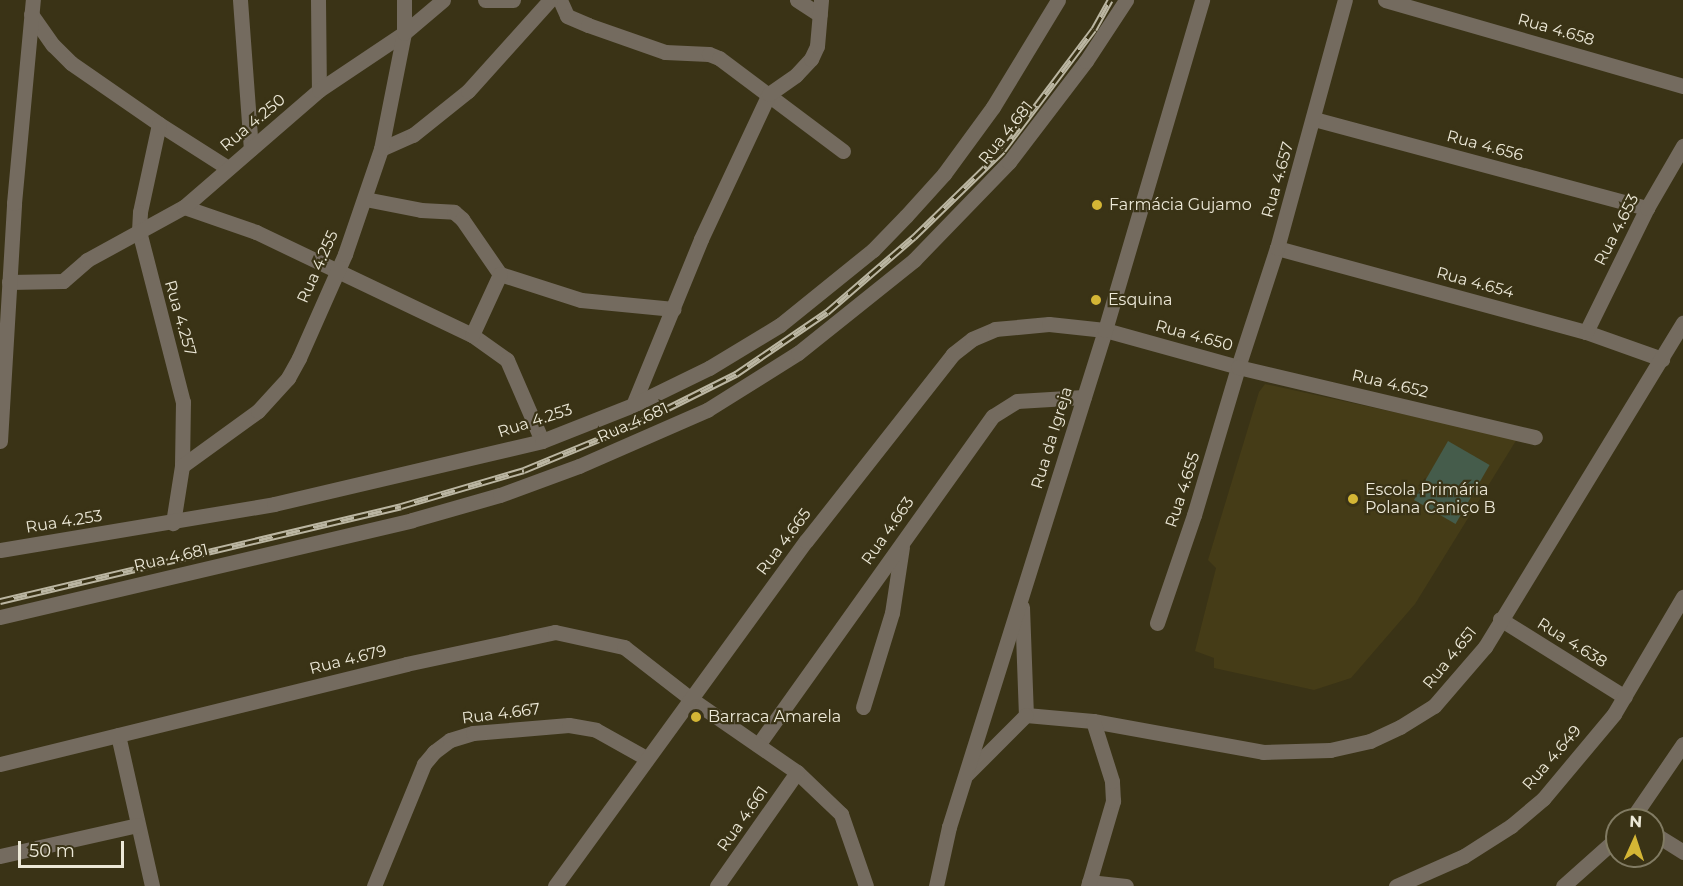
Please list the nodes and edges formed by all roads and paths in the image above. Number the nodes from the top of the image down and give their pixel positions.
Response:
1 (25, 0) edge
2 (240, 0) edge
3 (318, 0) edge
4 (404, 0) edge
5 (443, 0) edge
6 (485, 0) edge
7 (513, 0) edge
8 (550, 0) edge
9 (560, 0) edge
10 (797, 0) edge
11 (1058, 0) edge
12 (1126, 0) edge
13 (1202, 0) edge
14 (1345, 0) edge
15 (1385, 0) edge
16 (32, 7) edge
17 (821, 7) edge
18 (404, 33) junction
19 (1683, 86) edge
20 (319, 90) junction
21 (769, 94) junction
22 (1314, 119) junction
23 (159, 124) junction
24 (1683, 146) edge
25 (250, 149) junction
26 (381, 149) junction
27 (843, 151) dead end
28 (228, 168) junction
29 (365, 199) junction
30 (7, 202) edge
31 (184, 207) junction
32 (1647, 208) junction
33 (139, 231) junction
34 (1277, 248) junction
35 (338, 271) junction
36 (500, 274) junction
37 (9, 282) junction
38 (674, 309) junction
39 (1683, 323) edge
40 (1105, 330) junction
41 (1586, 332) junction
42 (472, 335) junction
43 (1662, 359) junction
44 (1238, 367) junction
45 (1084, 397) junction
46 (633, 405) junction
47 (1535, 437) dead end
48 (0, 441) edge
49 (542, 441) junction
50 (182, 466) junction
51 (173, 523) junction
52 (903, 542) junction
53 (0, 550) edge
54 (1022, 596) junction
55 (1683, 597) edge
56 (0, 617) edge
57 (1500, 619) junction
58 (1157, 623) dead end
59 (1625, 697) junction
60 (692, 699) junction
61 (863, 707) dead end
62 (1026, 715) junction
63 (1093, 720) junction
64 (118, 735) junction
65 (1683, 744) edge
66 (758, 745) junction
67 (646, 758) junction
68 (0, 764) edge
69 (798, 772) junction
70 (966, 775) junction
71 (1639, 808) edge
72 (138, 825) junction
73 (1665, 841) edge
74 (1605, 849) edge
75 (1683, 852) edge
76 (0, 856) edge
77 (1089, 884) edge
78 (152, 886) edge
79 (374, 886) edge
80 (555, 886) edge
81 (717, 886) edge
82 (866, 886) edge
83 (936, 886) edge
84 (1126, 886) edge
85 (1396, 886) edge
86 (1563, 886) edge

1 - 16 street, Rua 4.250
2 - 25 street
3 - 20 street
4 - 18 street
5 - 18 street, Rua 4.250
6 - 7 street
8 - 26 street
9 - 21 street
10 - 17 street
11 - 46 street, Rua 4.253
12 - 56 street, Rua 4.681
13 - 40 street, Rua da Igreja
14 - 22 street, Rua 4.657
15 - 19 street, Rua 4.658
16 - 23 street, Rua 4.250
16 - 30 street
17 - 21 street
18 - 20 street, Rua 4.250
18 - 26 street, Rua 4.255
20 - 25 street, Rua 4.250
21 - 27 street
21 - 38 street
22 - 32 street, Rua 4.656
22 - 34 street, Rua 4.657
23 - 28 street, Rua 4.250
23 - 33 street, Rua 4.257
24 - 32 street, Rua 4.653
25 - 28 street, Rua 4.250
26 - 29 street, Rua 4.255
28 - 31 street
29 - 35 street, Rua 4.255
29 - 36 street
30 - 37 street
31 - 33 street
31 - 35 street
32 - 41 street, Rua 4.653
33 - 37 street
33 - 50 street, Rua 4.257
34 - 41 street, Rua 4.654
34 - 44 street, Rua 4.657
35 - 42 street
35 - 50 street, Rua 4.255
36 - 38 street
36 - 42 street
37 - 48 street
38 - 46 street
39 - 43 street, Rua 4.651
40 - 44 street, Rua 4.650
40 - 45 street, Rua da Igreja
40 - 60 street, Rua 4.665
41 - 43 street, Rua 4.654
42 - 49 street
43 - 57 street, Rua 4.651
44 - 47 street, Rua 4.652
44 - 58 street, Rua 4.655
45 - 52 street, Rua 4.663
45 - 54 street, Rua da Igreja
46 - 49 street, Rua 4.253
49 - 51 street, Rua 4.253
50 - 51 street, Rua 4.257
51 - 53 street, Rua 4.253
52 - 61 street
52 - 66 street, Rua 4.663
54 - 62 street
54 - 70 street, Rua da Igreja
55 - 59 street, Rua 4.649
57 - 59 street, Rua 4.638
57 - 63 street, Rua 4.651
59 - 85 street, Rua 4.649
60 - 64 street, Rua 4.679
60 - 66 street, Rua 4.679
60 - 67 street, Rua 4.665
62 - 63 street, Rua 4.651
62 - 70 street
63 - 77 street
64 - 68 street, Rua 4.679
64 - 72 street
65 - 71 street
66 - 69 street, Rua 4.679
67 - 79 street, Rua 4.667
67 - 80 street, Rua 4.665
69 - 81 street, Rua 4.661
69 - 82 street, Rua 4.679
70 - 83 street, Rua da Igreja
72 - 76 street
72 - 78 street
73 - 75 street
74 - 86 street
77 - 84 street

